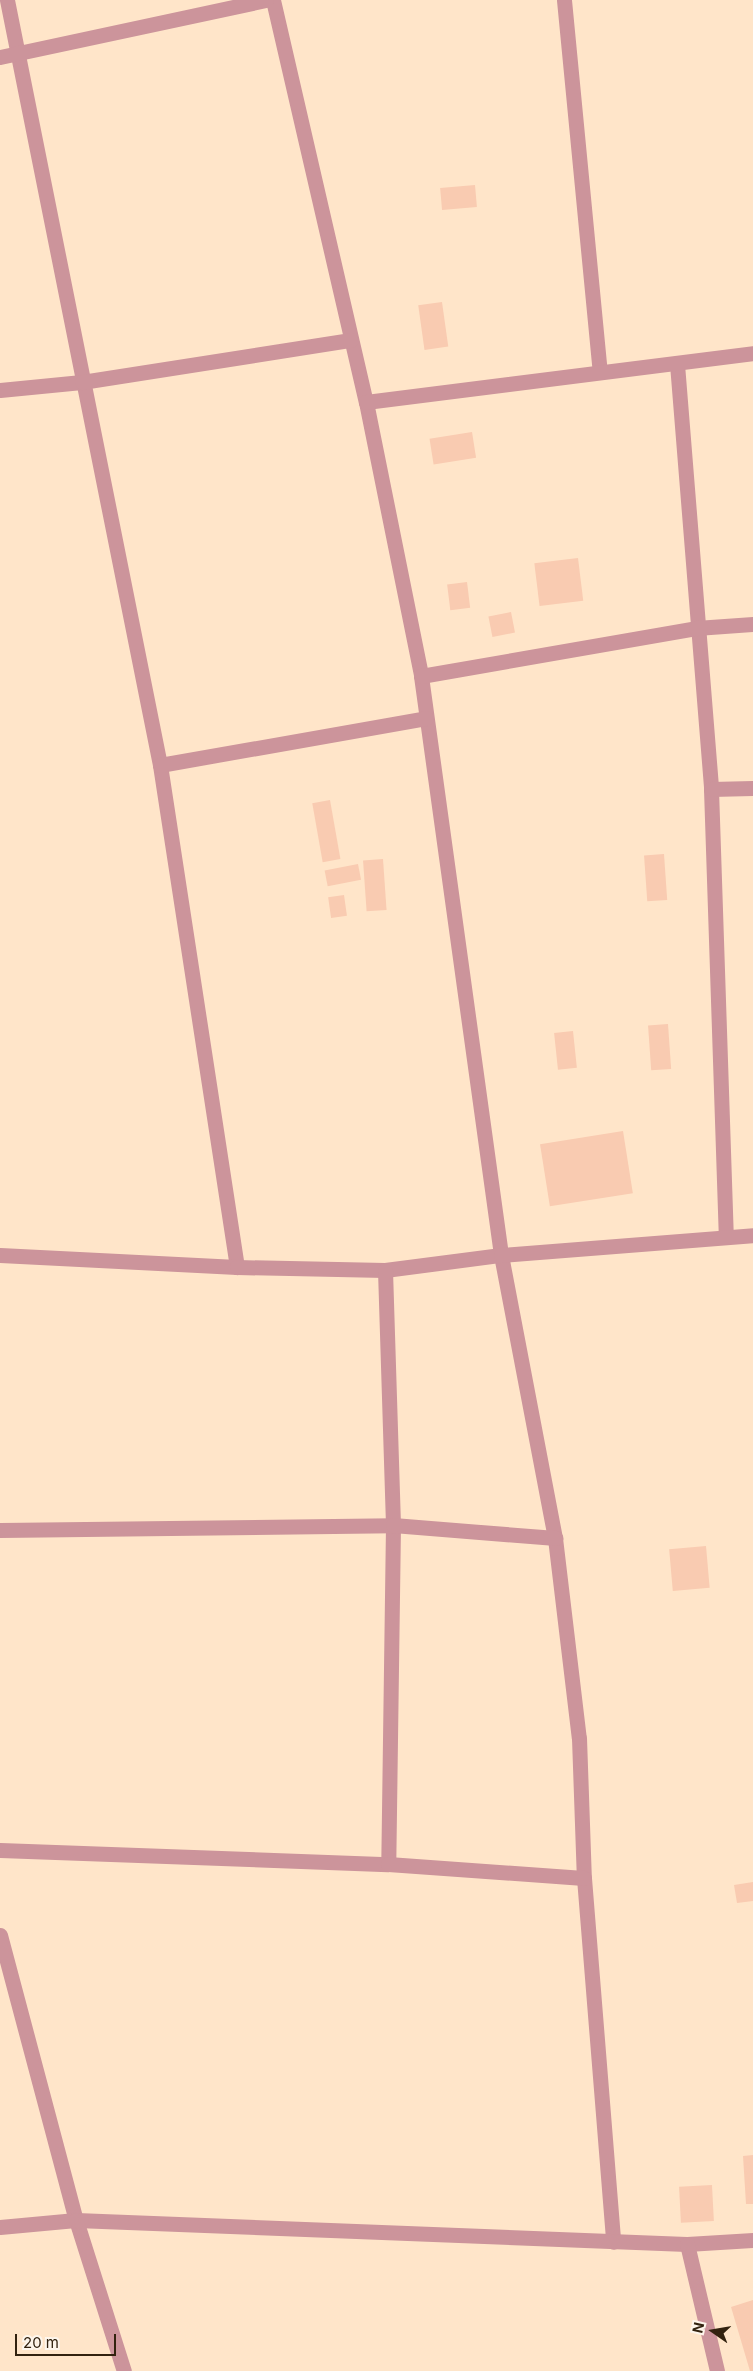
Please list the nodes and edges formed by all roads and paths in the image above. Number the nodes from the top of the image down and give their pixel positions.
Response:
1 (7, 0) edge
2 (266, 0) edge
3 (273, 0) edge
4 (564, 0) edge
5 (16, 54) junction
6 (0, 58) edge
7 (351, 340) junction
8 (753, 353) edge
9 (677, 364) junction
10 (600, 372) junction
11 (82, 382) junction
12 (0, 390) edge
13 (366, 402) junction
14 (753, 624) edge
15 (696, 628) junction
16 (421, 676) junction
17 (426, 718) junction
18 (160, 765) junction
19 (711, 788) junction
20 (753, 788) edge
21 (753, 1235) edge
22 (726, 1236) junction
23 (0, 1255) edge
24 (502, 1255) junction
25 (237, 1267) junction
26 (385, 1270) junction
27 (393, 1525) junction
28 (0, 1530) edge
29 (555, 1538) junction
30 (0, 1850) edge
31 (388, 1864) junction
32 (584, 1878) junction
33 (0, 1935) edge
34 (76, 2220) junction
35 (0, 2227) edge
36 (753, 2240) edge
37 (613, 2242) junction
38 (687, 2244) junction
39 (124, 2371) edge
40 (717, 2371) edge

1 - 5 street
2 - 5 street
3 - 7 street
4 - 10 street
5 - 6 street
5 - 11 street
7 - 11 street
7 - 13 street
8 - 9 street
9 - 10 street
9 - 15 street
10 - 13 street
11 - 12 street
11 - 18 street
13 - 16 street
14 - 15 street
15 - 16 street
15 - 19 street
16 - 17 street
17 - 18 street
17 - 24 street
18 - 25 street
19 - 20 street
19 - 22 street
21 - 22 street
22 - 24 street
23 - 25 street
24 - 26 street
24 - 29 street
25 - 26 street
26 - 27 street
27 - 28 street
27 - 29 street
27 - 31 street
29 - 32 street
30 - 31 street
31 - 32 street
32 - 37 street
33 - 34 street
34 - 35 street
34 - 37 street
34 - 39 street
36 - 38 street
37 - 38 street
38 - 40 street

